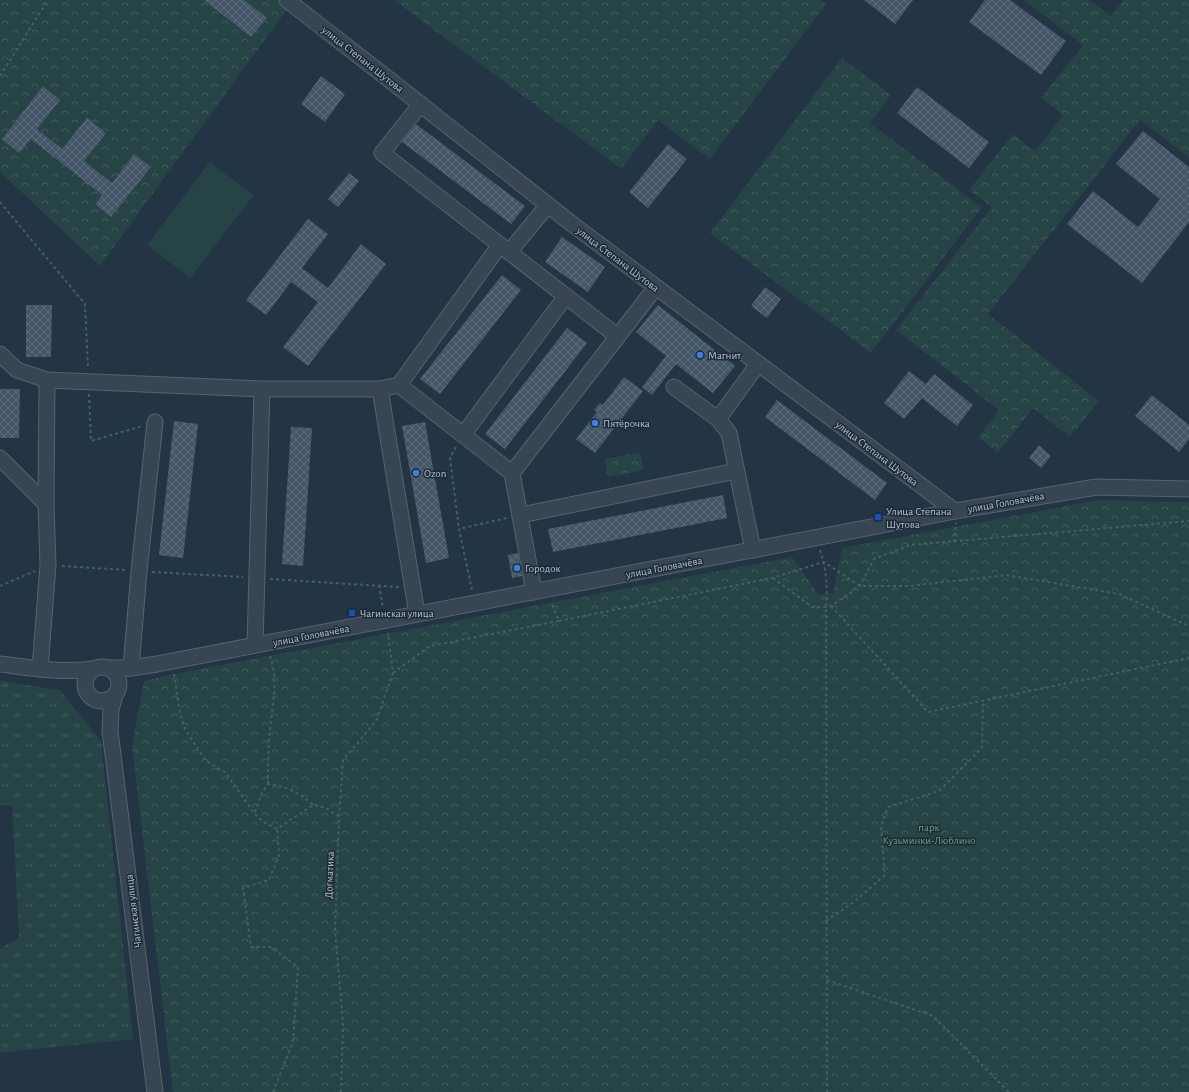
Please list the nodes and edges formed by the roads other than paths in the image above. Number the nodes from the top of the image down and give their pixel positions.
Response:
1 (287, 0) edge
2 (421, 104) junction
3 (548, 205) junction
4 (505, 248) junction
5 (656, 287) junction
6 (566, 296) junction
7 (617, 336) junction
8 (0, 354) edge
9 (758, 364) junction
10 (46, 380) junction
11 (399, 385) junction
12 (674, 387) dead end
13 (262, 389) junction
14 (380, 389) junction
15 (718, 419) junction
16 (156, 422) road end
17 (463, 434) junction
18 (0, 458) edge
19 (736, 471) junction
20 (512, 472) junction
21 (1189, 489) edge
22 (46, 504) junction
23 (955, 511) junction
24 (520, 515) junction
25 (753, 550) junction
26 (534, 592) junction
27 (417, 614) junction
28 (261, 644) junction
29 (0, 664) edge
30 (110, 668) junction
31 (137, 668) junction
32 (94, 669) junction
33 (47, 670) junction
34 (116, 693) junction
35 (89, 694) junction
36 (110, 731) junction
37 (155, 1092) edge

1 - 2 street, улица Степана Шутова
2 - 3 street, улица Степана Шутова
2 - 4 street
3 - 4 street
3 - 5 street, улица Степана Шутова
4 - 6 street
4 - 11 street
5 - 7 street
5 - 9 street, улица Степана Шутова
6 - 7 street
6 - 17 street
7 - 20 street
8 - 10 street
9 - 15 street
9 - 23 street, улица Степана Шутова
10 - 13 street
10 - 22 street
11 - 14 street
11 - 17 street
12 - 15 street
13 - 14 street
13 - 28 street
14 - 27 street
15 - 19 street
16 - 31 street
17 - 20 street
18 - 22 street
19 - 24 street
19 - 25 street
20 - 24 street
21 - 23 street, улица Головачёва
22 - 33 street
23 - 25 street, улица Головачёва
24 - 26 street
25 - 26 street, улица Головачёва
26 - 27 street, улица Головачёва
27 - 28 street, улица Головачёва
28 - 31 street, улица Головачёва
29 - 33 street
30 - 31 street, улица Головачёва
30 - 32 street
30 - 34 street
31 - 34 street, улица Головачёва
32 - 33 street
32 - 35 street
33 - 35 street, Чагинская улица
34 - 35 street
34 - 36 street, Чагинская улица
35 - 36 street, Чагинская улица
36 - 37 street, Чагинская улица

